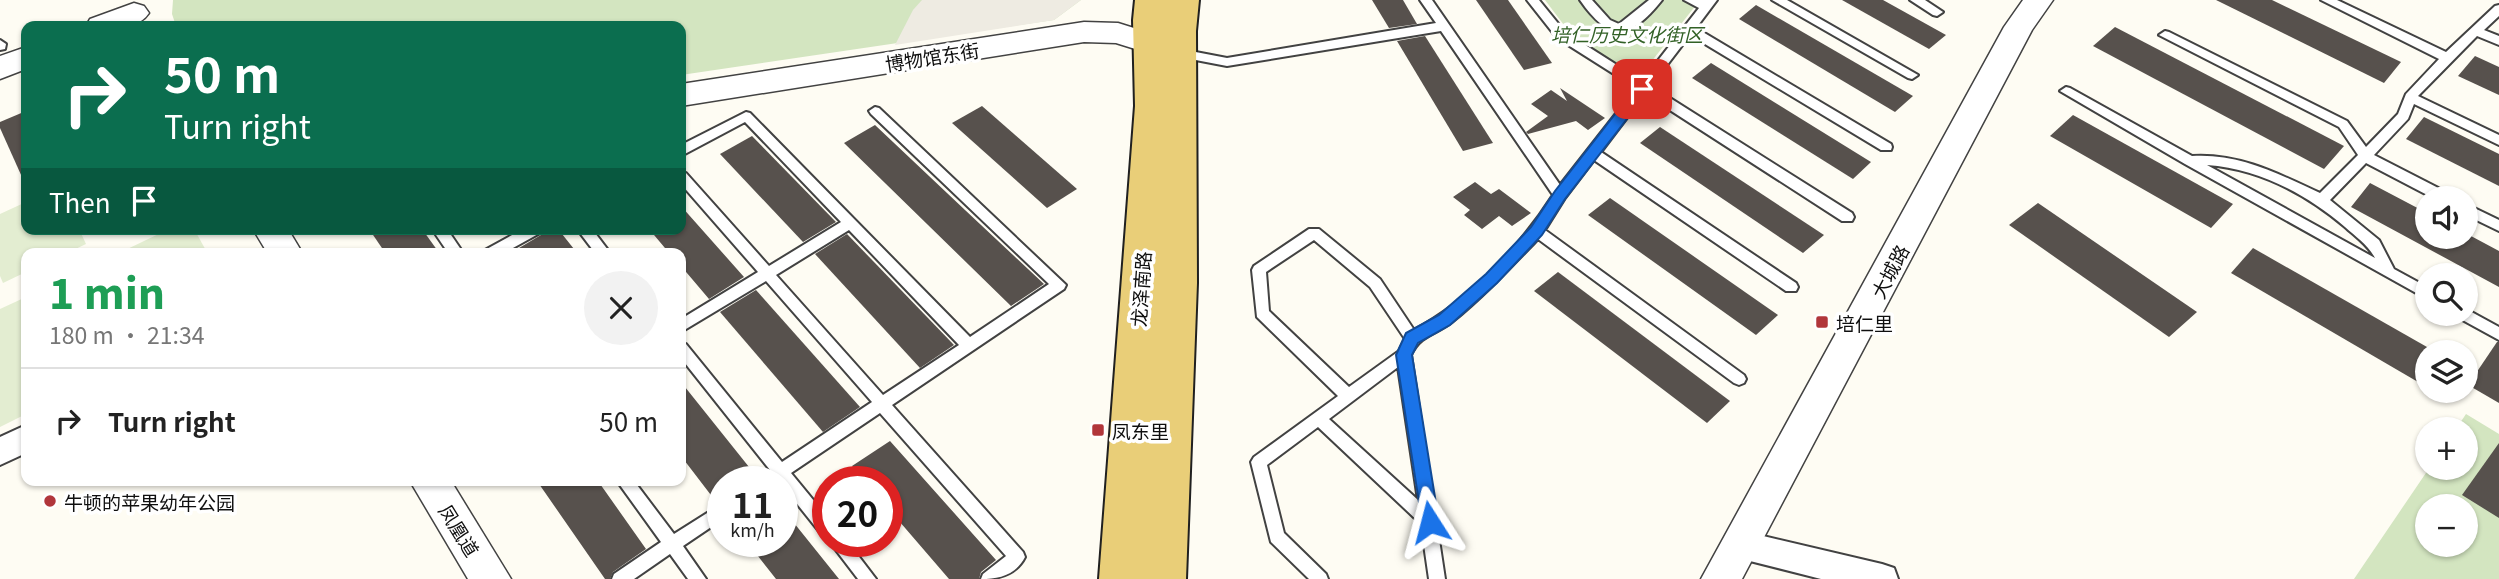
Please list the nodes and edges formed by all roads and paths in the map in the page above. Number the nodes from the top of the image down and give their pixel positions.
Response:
1 (1151, 0) edge
2 (1183, 0) edge
3 (1426, 0) edge
4 (1533, 0) edge
5 (1586, 0) edge
6 (1656, 0) edge
7 (1690, 0) edge
8 (1777, 0) edge
9 (1916, 0) edge
10 (2038, 0) edge
11 (2328, 0) edge
12 (1709, 3) edge
13 (2499, 9) edge
14 (1937, 12) dead end
15 (138, 13) edge
16 (115, 21) edge
17 (1444, 26) junction
18 (1689, 29) junction
19 (2476, 30) junction
20 (2165, 35) dead end
21 (2499, 41) edge
22 (1166, 47) junction
23 (2446, 58) junction
24 (21, 59) edge
25 (0, 68) edge
26 (1912, 75) dead end
27 (1642, 89) junction
28 (2066, 91) dead end
29 (686, 94) edge
30 (2410, 97) junction
31 (875, 111) dead end
32 (2499, 140) edge
33 (1886, 147) dead end
34 (686, 148) edge
35 (1593, 153) junction
36 (2365, 156) junction
37 (2190, 161) junction
38 (686, 182) edge
39 (2422, 186) edge
40 (1560, 195) junction
41 (2322, 200) junction
42 (2478, 215) edge
43 (1847, 217) dead end
44 (850, 223) junction
45 (2499, 226) edge
46 (1537, 231) junction
47 (524, 235) edge
48 (501, 248) edge
49 (2389, 273) junction
50 (767, 274) junction
51 (1791, 286) dead end
52 (2415, 287) edge
53 (2478, 322) edge
54 (686, 323) edge
55 (2499, 334) edge
56 (1412, 338) junction
57 (969, 346) junction
58 (686, 354) edge
59 (1404, 355) junction
60 (1739, 379) dead end
61 (1348, 396) junction
62 (881, 404) junction
63 (1318, 418) junction
64 (21, 441) edge
65 (0, 452) edge
66 (776, 466) edge
67 (788, 466) edge
68 (432, 486) edge
69 (629, 486) edge
70 (798, 493) edge
71 (812, 510) edge
72 (707, 521) edge
73 (1430, 522) junction
74 (672, 544) junction
75 (1742, 545) junction
76 (850, 557) edge
77 (1432, 576) edge
78 (491, 579) edge
79 (620, 579) edge
80 (698, 579) edge
81 (868, 579) edge
82 (989, 579) edge
83 (1121, 579) edge
84 (1164, 579) edge
85 (1320, 579) edge
86 (1721, 579) edge
87 (1882, 579) edge

1 - 22 main road, 龙泽南路
2 - 22 main road, 龙泽南路
3 - 17 lane
4 - 27 lane
5 - 6 lane
7 - 12 lane
8 - 26 lane
9 - 14 lane
10 - 75 street, 大城路
11 - 23 lane
12 - 18 lane
13 - 19 lane
15 - 16 street
17 - 22 lane
17 - 40 lane
18 - 27 lane
18 - 33 lane
19 - 21 lane
19 - 23 lane
20 - 36 lane
22 - 29 street, 博物馆东街
22 - 83 main road, 龙泽南路
22 - 84 main road, 龙泽南路
23 - 30 lane
24 - 25 street
27 - 35 lane
27 - 43 lane
28 - 37 lane
30 - 32 lane
30 - 36 lane
31 - 57 lane
34 - 44 lane
35 - 40 lane
35 - 51 lane
36 - 39 lane
36 - 41 lane
37 - 41 lane
37 - 49 lane
38 - 50 lane
40 - 46 lane
41 - 49 lane
42 - 45 lane
44 - 50 lane
44 - 57 lane
46 - 56 lane
46 - 60 lane
47 - 48 lane
49 - 52 lane
50 - 54 lane
50 - 62 lane
53 - 55 lane
56 - 59 lane
56 - 61 lane
57 - 62 lane
58 - 66 lane
59 - 61 lane
59 - 73 lane
61 - 63 lane
62 - 67 lane
62 - 82 lane
63 - 73 lane
63 - 85 lane
64 - 65 street
68 - 78 street, 凤凰道
69 - 74 lane
70 - 71 lane
72 - 74 lane
73 - 77 lane
74 - 79 lane
74 - 80 lane
75 - 86 street, 大城路
75 - 87 street
76 - 81 lane

